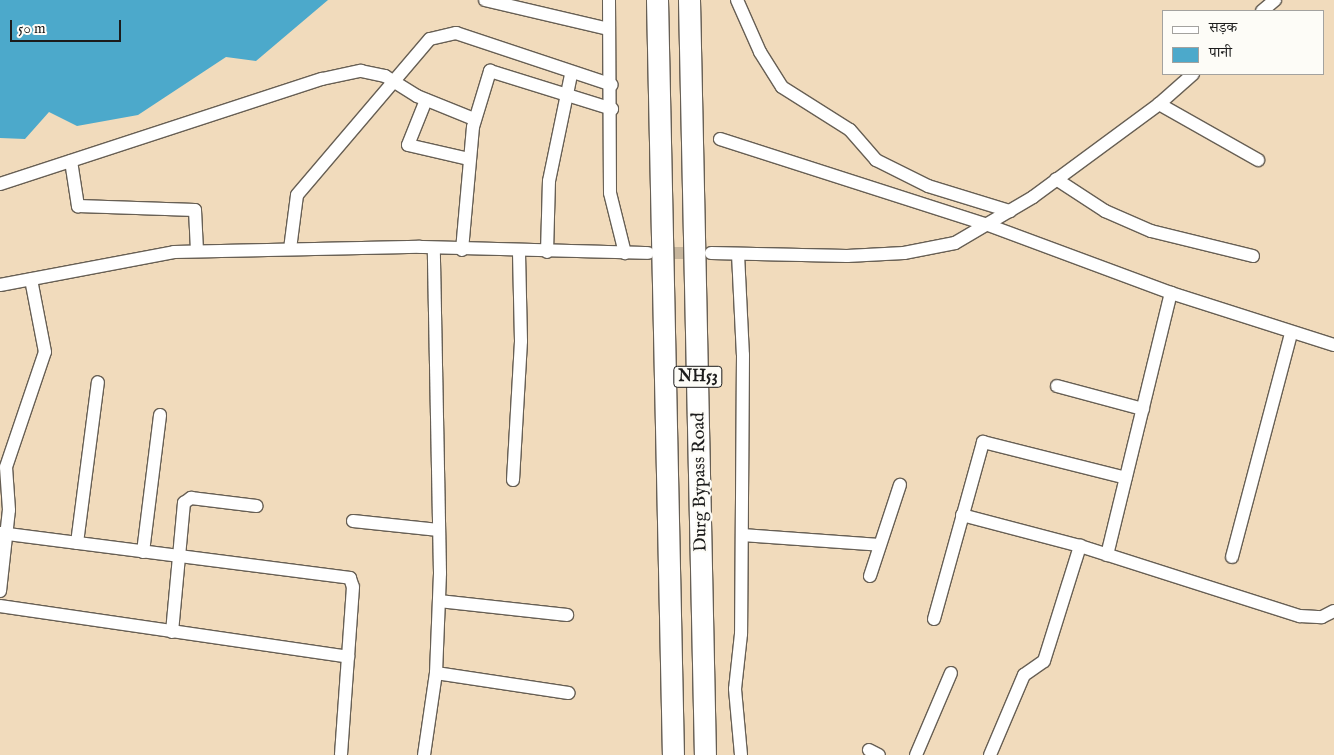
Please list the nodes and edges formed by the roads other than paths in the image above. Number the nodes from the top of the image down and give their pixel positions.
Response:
1 (485, 0) edge
2 (609, 0) edge
3 (657, 0) edge
4 (689, 0) edge
5 (737, 0) edge
6 (1275, 0) edge
7 (1263, 10) edge
8 (609, 29) junction
9 (571, 75) junction
10 (1192, 75) edge
11 (397, 84) junction
12 (612, 85) junction
13 (566, 95) junction
14 (426, 100) junction
15 (1160, 104) junction
16 (612, 109) junction
17 (474, 119) junction
18 (720, 139) dead end
19 (469, 159) junction
20 (1258, 160) dead end
21 (72, 161) junction
22 (1056, 179) junction
23 (0, 184) edge
24 (1007, 213) junction
25 (988, 225) junction
26 (434, 248) junction
27 (290, 249) junction
28 (462, 250) junction
29 (197, 251) junction
30 (519, 252) junction
31 (547, 252) junction
32 (625, 253) junction
33 (648, 253) tunnel mouth
34 (711, 253) tunnel mouth
35 (738, 254) junction
36 (1254, 256) dead end
37 (31, 279) junction
38 (0, 285) edge
39 (1171, 293) junction
40 (1291, 333) junction
41 (1334, 344) edge
42 (98, 382) dead end
43 (1057, 386) dead end
44 (1143, 409) junction
45 (160, 415) dead end
46 (3, 467) edge
47 (1126, 478) junction
48 (513, 480) dead end
49 (900, 485) dead end
50 (257, 506) dead end
51 (962, 515) junction
52 (353, 521) dead end
53 (439, 530) junction
54 (4, 533) edge
55 (742, 535) junction
56 (77, 543) junction
57 (880, 545) junction
58 (1080, 546) junction
59 (143, 552) junction
60 (1107, 554) junction
61 (178, 556) junction
62 (1232, 558) dead end
63 (870, 576) dead end
64 (0, 591) edge
65 (439, 601) junction
66 (0, 606) edge
67 (1334, 611) edge
68 (567, 616) dead end
69 (934, 619) dead end
70 (172, 632) junction
71 (348, 657) junction
72 (436, 673) junction
73 (951, 673) dead end
74 (568, 693) dead end
75 (428, 754) edge
76 (341, 755) edge
77 (673, 755) edge
78 (705, 755) edge
79 (742, 755) edge
80 (916, 755) edge
81 (990, 755) edge

1 - 8 street
2 - 8 street
3 - 77 highway, Durg Bypass Road / NH53
4 - 78 highway, Durg Bypass Road / NH53
5 - 24 street
6 - 7 street
8 - 12 street
9 - 11 street
9 - 12 street
9 - 13 street
10 - 15 street
11 - 14 street
11 - 21 street
11 - 27 street
12 - 16 street
13 - 16 street
13 - 17 street
13 - 31 street
14 - 17 street
14 - 19 street
15 - 20 street
15 - 22 street
16 - 32 street
17 - 19 street
18 - 25 street
19 - 28 street
21 - 23 street
21 - 29 street
22 - 24 street
22 - 36 street
24 - 25 street
25 - 35 street
25 - 39 street
26 - 27 street
26 - 28 street
26 - 53 street
27 - 29 street
28 - 30 street
29 - 37 street
30 - 31 street
30 - 48 street
31 - 32 street
32 - 33 street
34 - 35 street
35 - 55 street
37 - 38 street
37 - 46 street
39 - 40 street
39 - 44 street
40 - 41 street
40 - 62 street
42 - 56 street
43 - 44 street
44 - 47 street
45 - 59 street
46 - 54 street
47 - 51 street
47 - 60 street
49 - 57 street
50 - 61 street
51 - 58 street
51 - 69 street
52 - 53 street
53 - 65 street
54 - 56 street
54 - 64 street
55 - 57 street
55 - 79 street
56 - 59 street
57 - 63 street
58 - 60 street
58 - 81 street
59 - 61 street
60 - 67 street
61 - 70 street
61 - 71 street
65 - 68 street
65 - 72 street
66 - 70 street
70 - 71 street
71 - 76 street
72 - 74 street
72 - 75 street
73 - 80 street

